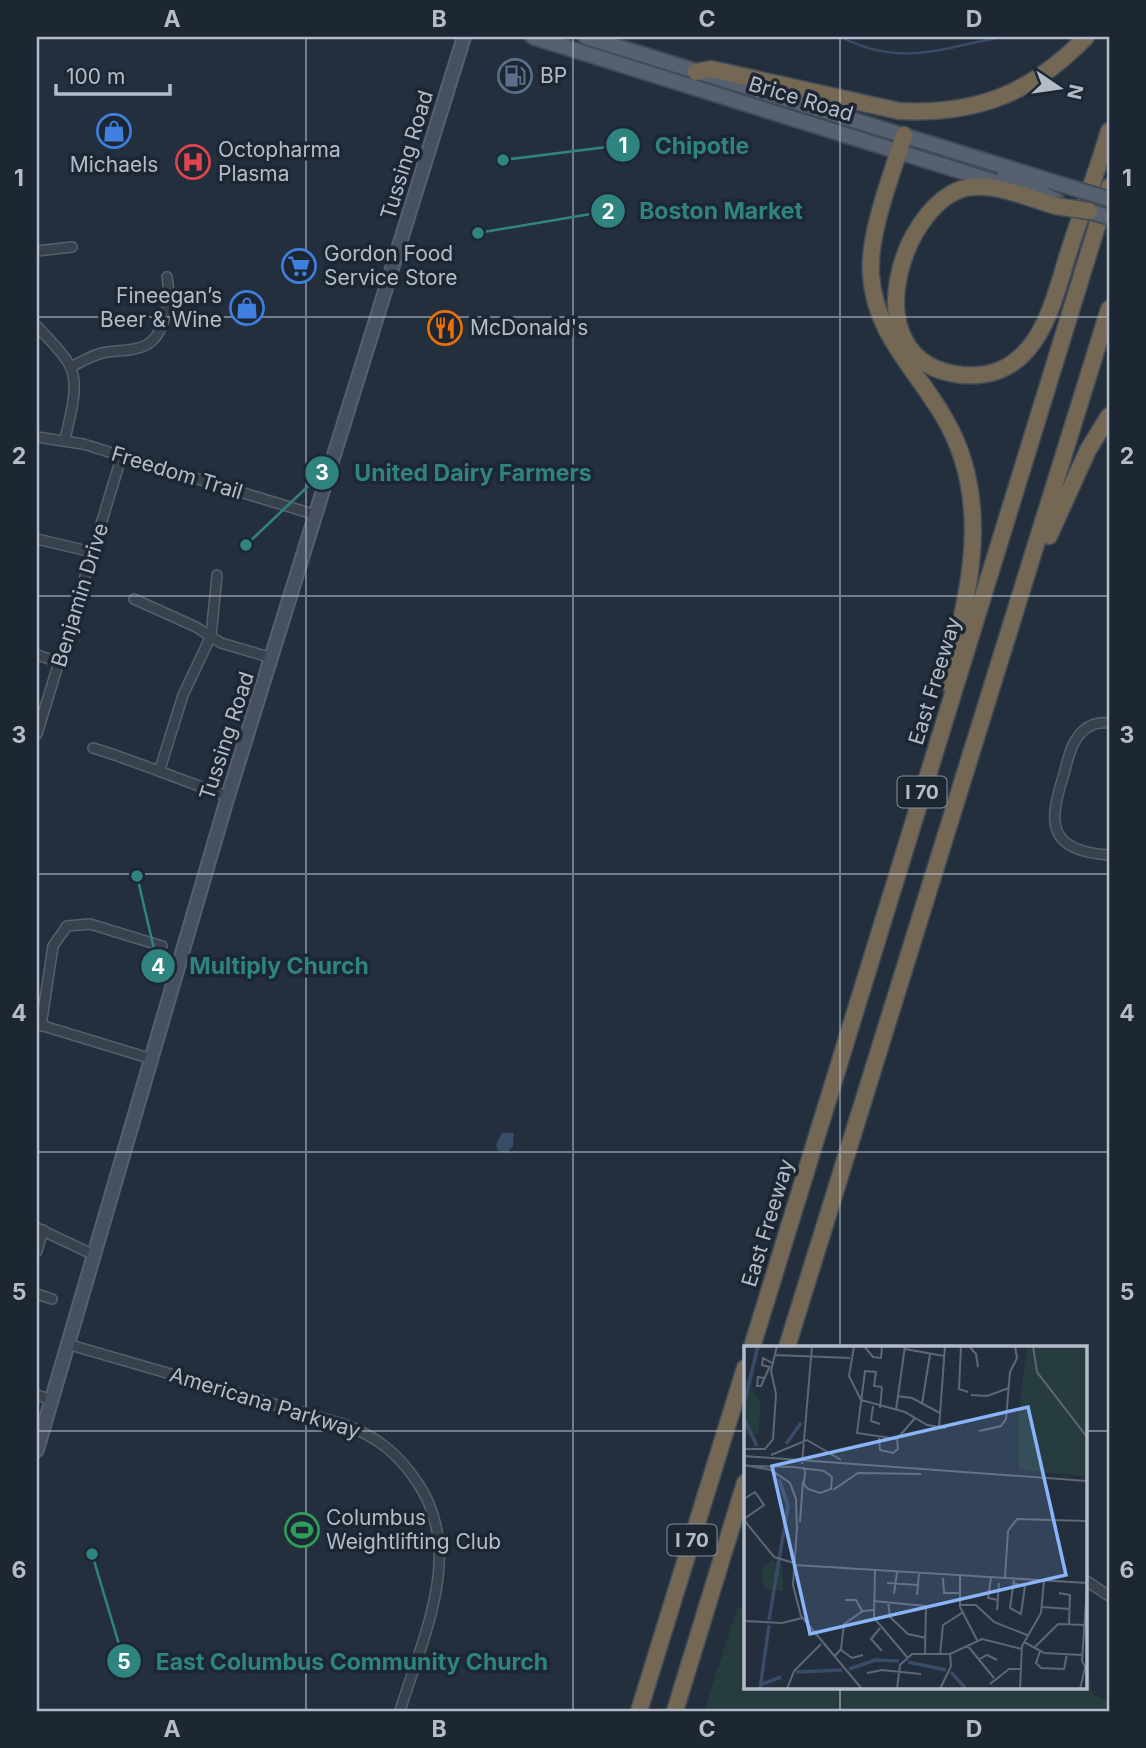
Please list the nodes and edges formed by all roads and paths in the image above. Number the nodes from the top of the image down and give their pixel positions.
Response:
1 (464, 37) edge
2 (533, 37) edge
3 (586, 37) edge
4 (1086, 37) edge
5 (696, 72) junction
6 (1109, 131) edge
7 (904, 135) junction
8 (899, 152) junction
9 (972, 157) junction
10 (1109, 187) edge
11 (1109, 199) edge
12 (1057, 204) junction
13 (1089, 211) joint
14 (1109, 217) edge
15 (72, 247) dead end
16 (37, 251) edge
17 (167, 277) dead end
18 (1109, 309) edge
19 (37, 326) edge
20 (149, 346) junction
21 (155, 356) dead end
22 (71, 367) junction
23 (1109, 416) edge
24 (37, 437) edge
25 (65, 440) junction
26 (122, 455) junction
27 (316, 515) junction
28 (37, 539) edge
29 (92, 552) junction
30 (217, 575) dead end
31 (1021, 596) junction
32 (134, 599) dead end
33 (211, 636) junction
34 (37, 655) edge
35 (272, 658) junction
36 (59, 662) junction
37 (1109, 723) edge
38 (37, 734) edge
39 (93, 747) dead end
40 (160, 769) junction
41 (228, 796) junction
42 (1109, 855) edge
43 (162, 946) dead end
44 (867, 968) junction
45 (39, 1025) edge
46 (152, 1059) junction
47 (40, 1229) edge
48 (37, 1251) edge
49 (94, 1255) junction
50 (37, 1294) edge
51 (52, 1298) dead end
52 (67, 1344) junction
53 (752, 1346) edge
54 (787, 1346) edge
55 (744, 1371) edge
56 (37, 1395) edge
57 (51, 1399) junction
58 (37, 1450) edge
59 (744, 1486) edge
60 (1086, 1581) edge
61 (1109, 1596) edge
62 (400, 1711) edge
63 (639, 1711) edge
64 (675, 1711) edge

1 - 27 main road, Tussing Road
2 - 8 main road, Brice Road
3 - 5 main road, Brice Road
4 - 5 highway
5 - 7 main road, Brice Road
6 - 12 highway
7 - 8 highway
7 - 9 main road, Brice Road
8 - 12 main road, Brice Road
8 - 44 highway
9 - 11 main road, Brice Road, bridge
9 - 12 main road, Brice Road
10 - 44 highway, East Freeway / I 70
12 - 13 highway, bridge
13 - 14 main road, bridge
15 - 16 street
17 - 20 street
18 - 31 highway, I 70
19 - 22 street
20 - 21 street
20 - 22 street
22 - 25 street
23 - 31 highway
24 - 25 street, Freedom Trail
25 - 26 street, Freedom Trail
26 - 27 street, Freedom Trail
26 - 29 street, Benjamin Drive
27 - 35 main road, Tussing Road
28 - 29 street
29 - 36 street, Benjamin Drive
30 - 33 street
31 - 54 highway, I 70
32 - 33 street
33 - 35 street
33 - 40 street
34 - 36 street
35 - 41 main road, Tussing Road
36 - 38 street, Benjamin Drive
37 - 42 street
39 - 40 street
40 - 41 street
41 - 46 main road, Tussing Road
43 - 45 street
44 - 53 highway, East Freeway / I 70
45 - 46 street
46 - 49 main road, Tussing Road
47 - 48 street
47 - 49 street
49 - 52 main road, Tussing Road
50 - 51 street
52 - 57 main road, Tussing Road
52 - 62 street, Americana Parkway
55 - 63 highway, I 70
56 - 57 street
57 - 58 main road, Tussing Road
59 - 64 highway, I 70
60 - 61 street

